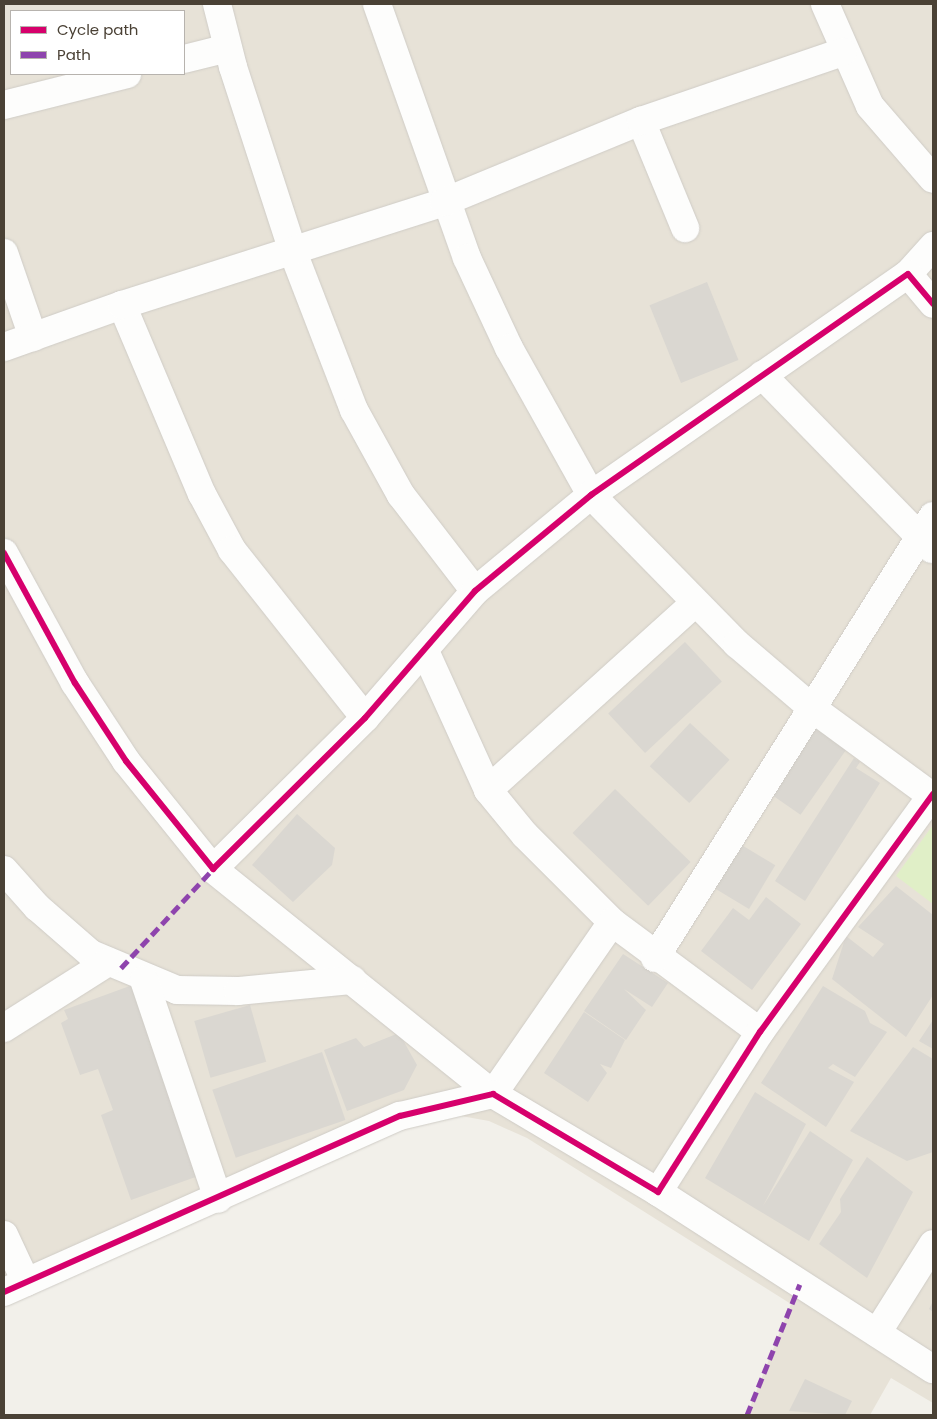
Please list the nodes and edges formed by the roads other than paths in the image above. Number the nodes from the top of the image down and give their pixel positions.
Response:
1 (217, 4) edge
2 (377, 4) edge
3 (825, 4) edge
4 (228, 48) junction
5 (843, 52) junction
6 (185, 60) edge
7 (123, 75) edge
8 (4, 105) edge
9 (641, 121) junction
10 (933, 179) edge
11 (444, 202) junction
12 (685, 228) dead end
13 (933, 246) edge
14 (293, 252) junction
15 (4, 253) edge
16 (908, 274) junction
17 (933, 304) edge
18 (122, 305) junction
19 (33, 337) junction
20 (4, 347) edge
21 (762, 375) junction
22 (591, 495) junction
23 (929, 534) edge
24 (4, 553) edge
25 (475, 591) junction
26 (695, 603) junction
27 (426, 651) junction
28 (812, 708) junction
29 (365, 718) junction
30 (488, 790) junction
31 (933, 795) edge
32 (213, 869) junction
33 (4, 870) edge
34 (612, 922) junction
35 (655, 958) junction
36 (108, 962) junction
37 (144, 980) junction
38 (352, 980) junction
39 (4, 1028) edge
40 (760, 1032) junction
41 (493, 1094) junction
42 (658, 1192) junction
43 (218, 1198) junction
44 (4, 1235) edge
45 (933, 1244) edge
46 (15, 1287) edge
47 (877, 1333) junction
48 (933, 1369) edge

1 - 4 street
2 - 11 street
3 - 5 street
4 - 6 street
4 - 14 street
5 - 9 street
5 - 10 street
7 - 8 street
9 - 11 street
9 - 12 street
11 - 14 street
11 - 22 street
13 - 16 street
14 - 18 street
14 - 25 street
15 - 19 street
16 - 17 street
16 - 21 street
18 - 19 street
18 - 29 street
19 - 20 street
21 - 22 street
21 - 23 street
22 - 25 street
22 - 26 street
23 - 28 street
24 - 32 street
25 - 27 street
26 - 28 street
26 - 30 street
27 - 29 street
27 - 30 street
28 - 31 street
28 - 35 street
29 - 32 street
30 - 34 street
31 - 40 street
32 - 38 street
33 - 36 street
34 - 35 street
34 - 41 street
35 - 40 street
36 - 37 street
36 - 39 street
37 - 38 street
37 - 43 street
38 - 41 street
40 - 42 street
41 - 42 street
41 - 43 street
42 - 47 street
43 - 46 street
44 - 46 street
45 - 47 street
47 - 48 street

